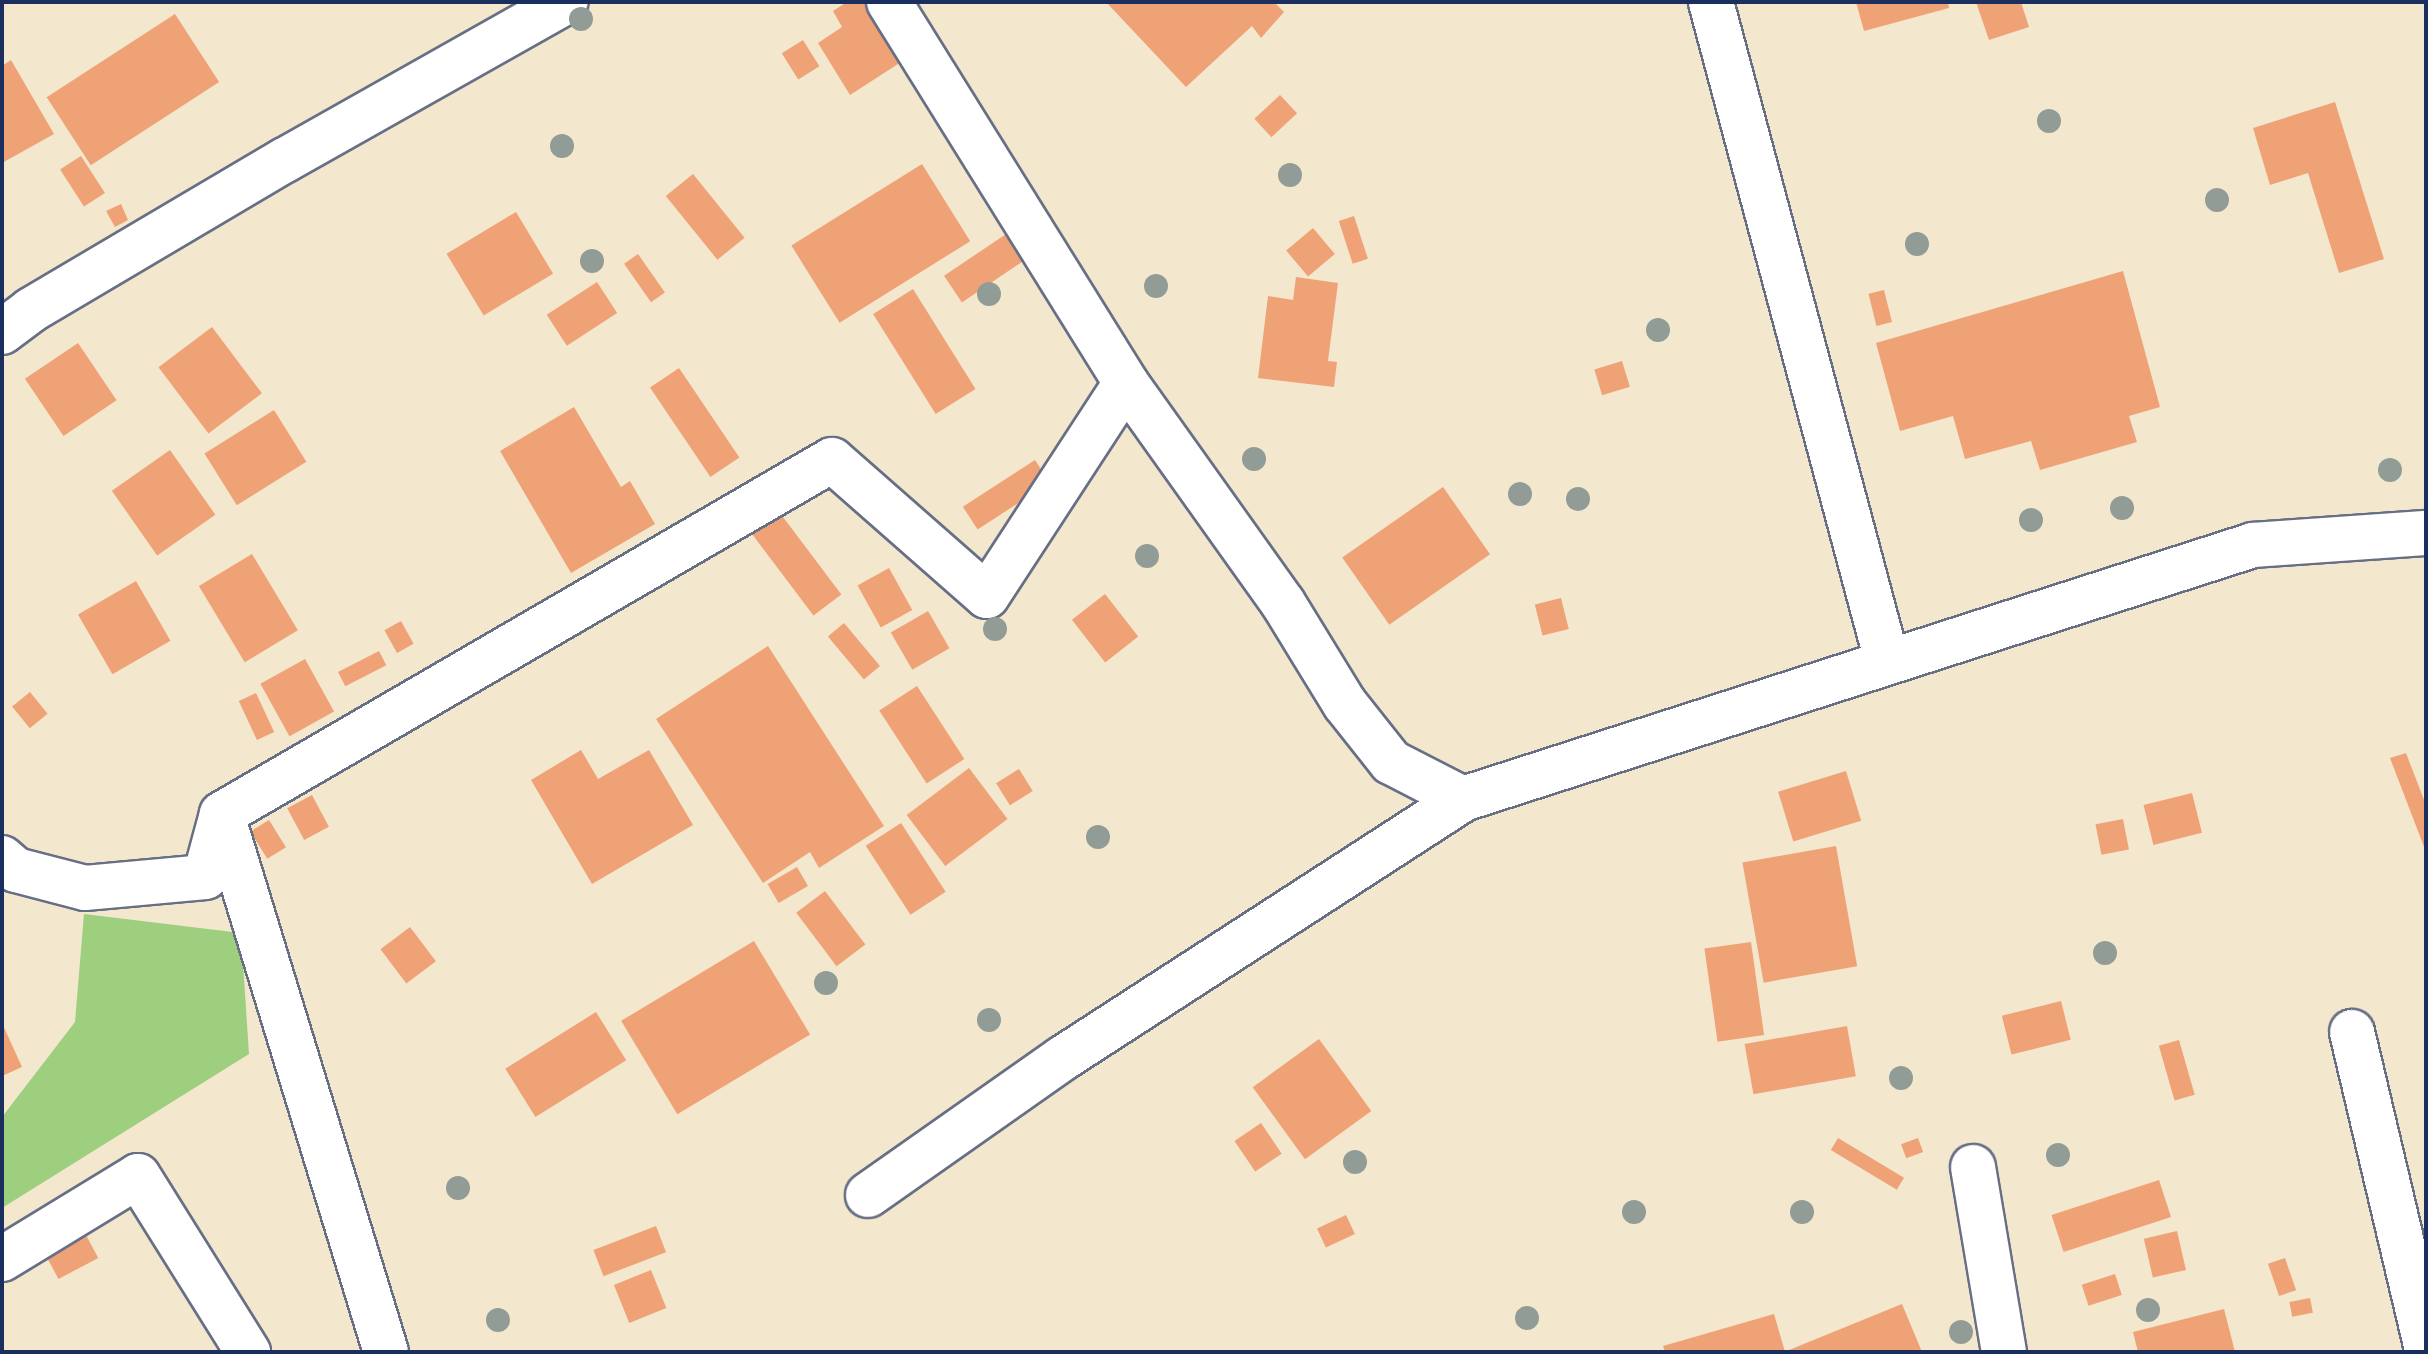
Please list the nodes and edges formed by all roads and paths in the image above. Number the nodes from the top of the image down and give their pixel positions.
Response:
1 (565, 2) edge
2 (889, 2) edge
3 (1711, 2) edge
4 (2, 332) edge
5 (1126, 383) junction
6 (2426, 533) edge
7 (1887, 661) junction
8 (1463, 799) junction
9 (222, 814) junction
10 (2, 858) edge
11 (2352, 1032) dead end
12 (1973, 1167) dead end
13 (868, 1195) dead end
14 (2, 1259) edge
15 (2426, 1345) edge
16 (248, 1352) edge
17 (386, 1352) edge
18 (2004, 1352) edge

1 - 4 street
2 - 5 street
3 - 7 street
5 - 8 street
5 - 9 street
6 - 7 street
7 - 8 street
8 - 13 street
9 - 10 street
9 - 17 street
11 - 15 street
12 - 18 street
14 - 16 street

